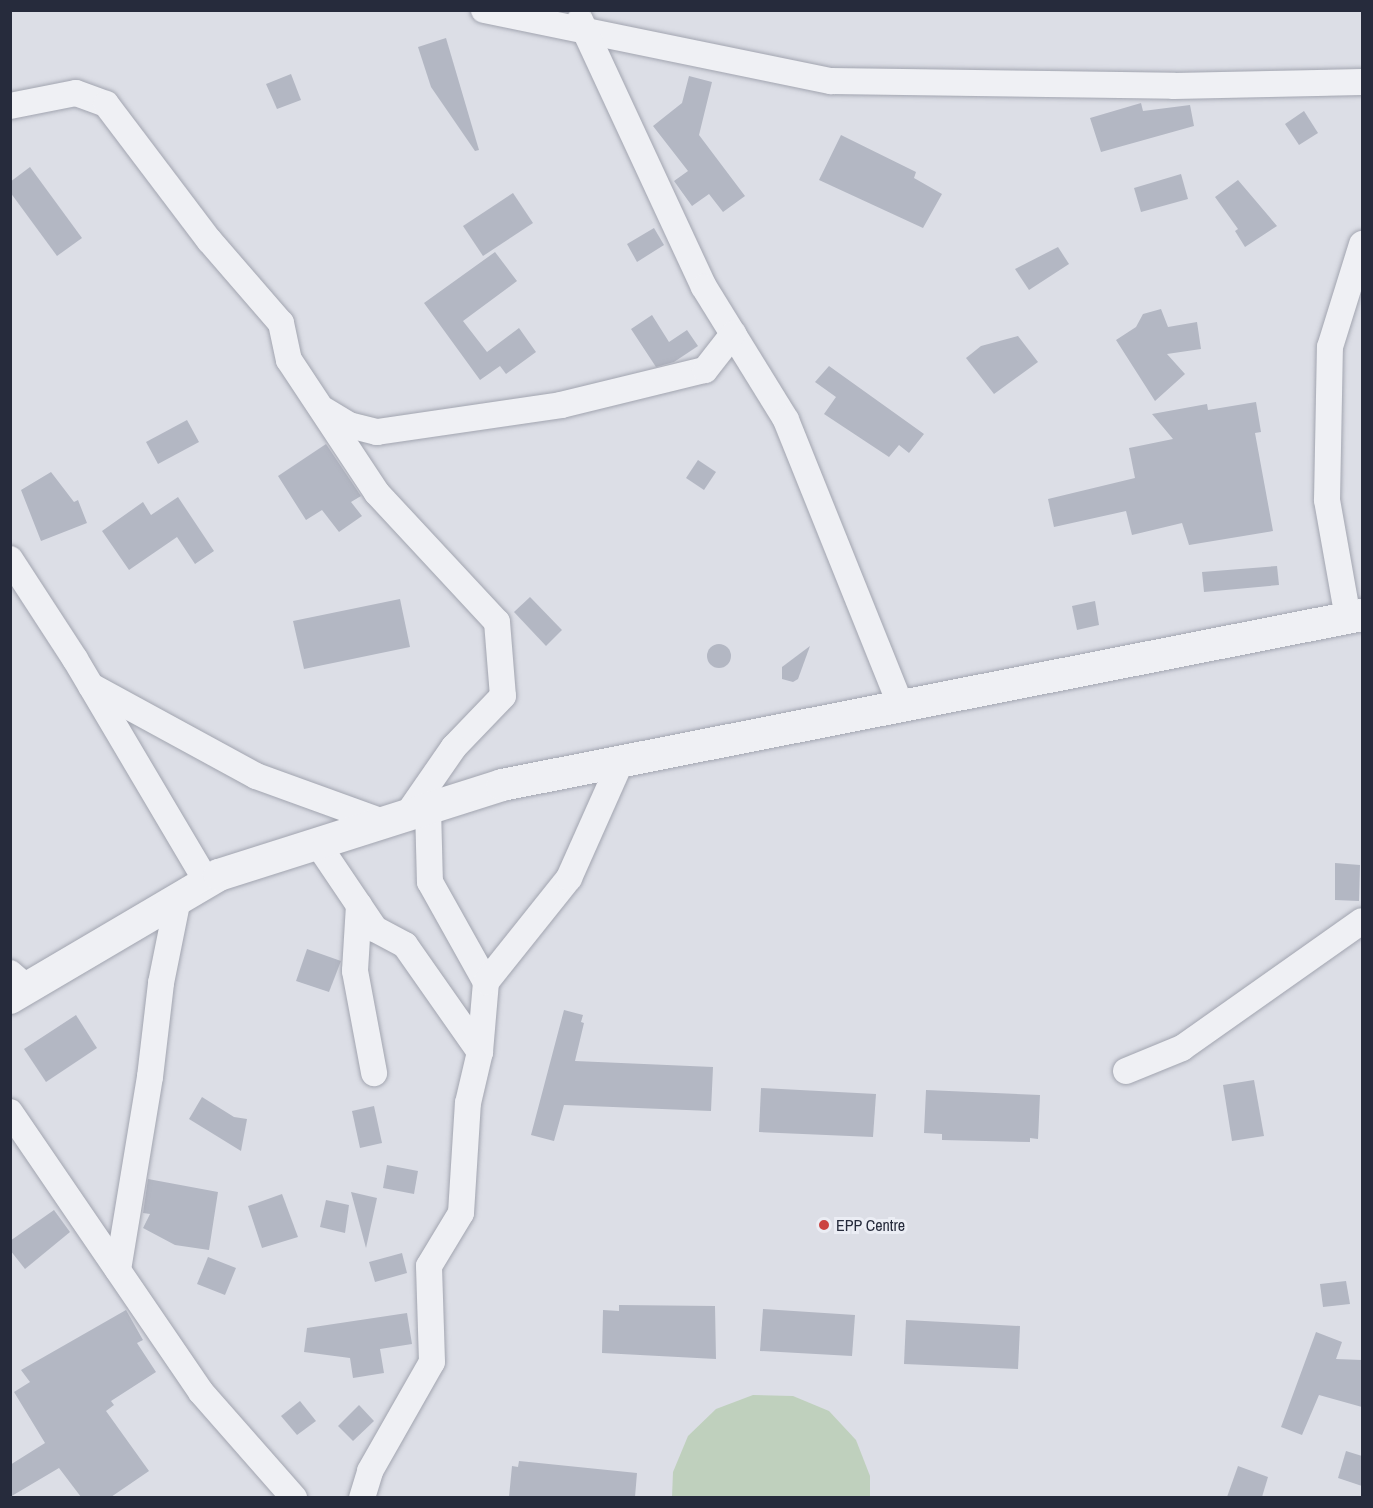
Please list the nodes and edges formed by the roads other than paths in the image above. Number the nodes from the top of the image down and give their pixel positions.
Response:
1 (484, 10) edge
2 (580, 21) edge
3 (1362, 82) edge
4 (10, 106) edge
5 (1362, 244) edge
6 (733, 334) junction
7 (321, 408) junction
8 (10, 559) edge
9 (1355, 617) edge
10 (91, 686) junction
11 (901, 706) junction
12 (621, 761) junction
13 (406, 815) junction
14 (317, 843) junction
15 (207, 882) junction
16 (178, 899) junction
17 (359, 905) junction
18 (1362, 921) edge
19 (486, 982) junction
20 (16, 986) edge
21 (480, 1052) junction
22 (1126, 1071) dead end
23 (374, 1073) dead end
24 (10, 1112) edge
25 (117, 1270) junction
26 (294, 1497) edge
27 (363, 1497) edge

1 - 2 street
2 - 3 street
2 - 6 street
4 - 7 street
5 - 9 street
6 - 7 street
6 - 11 street
7 - 13 street
8 - 10 street
9 - 11 street
10 - 13 street
10 - 15 street
11 - 12 street
12 - 13 street
12 - 19 street
13 - 14 street
13 - 19 street
14 - 15 street
14 - 17 street
15 - 16 street
16 - 20 street
16 - 25 street
17 - 21 street
17 - 23 street
18 - 22 street
19 - 21 street
21 - 27 street
24 - 25 street
25 - 26 street

